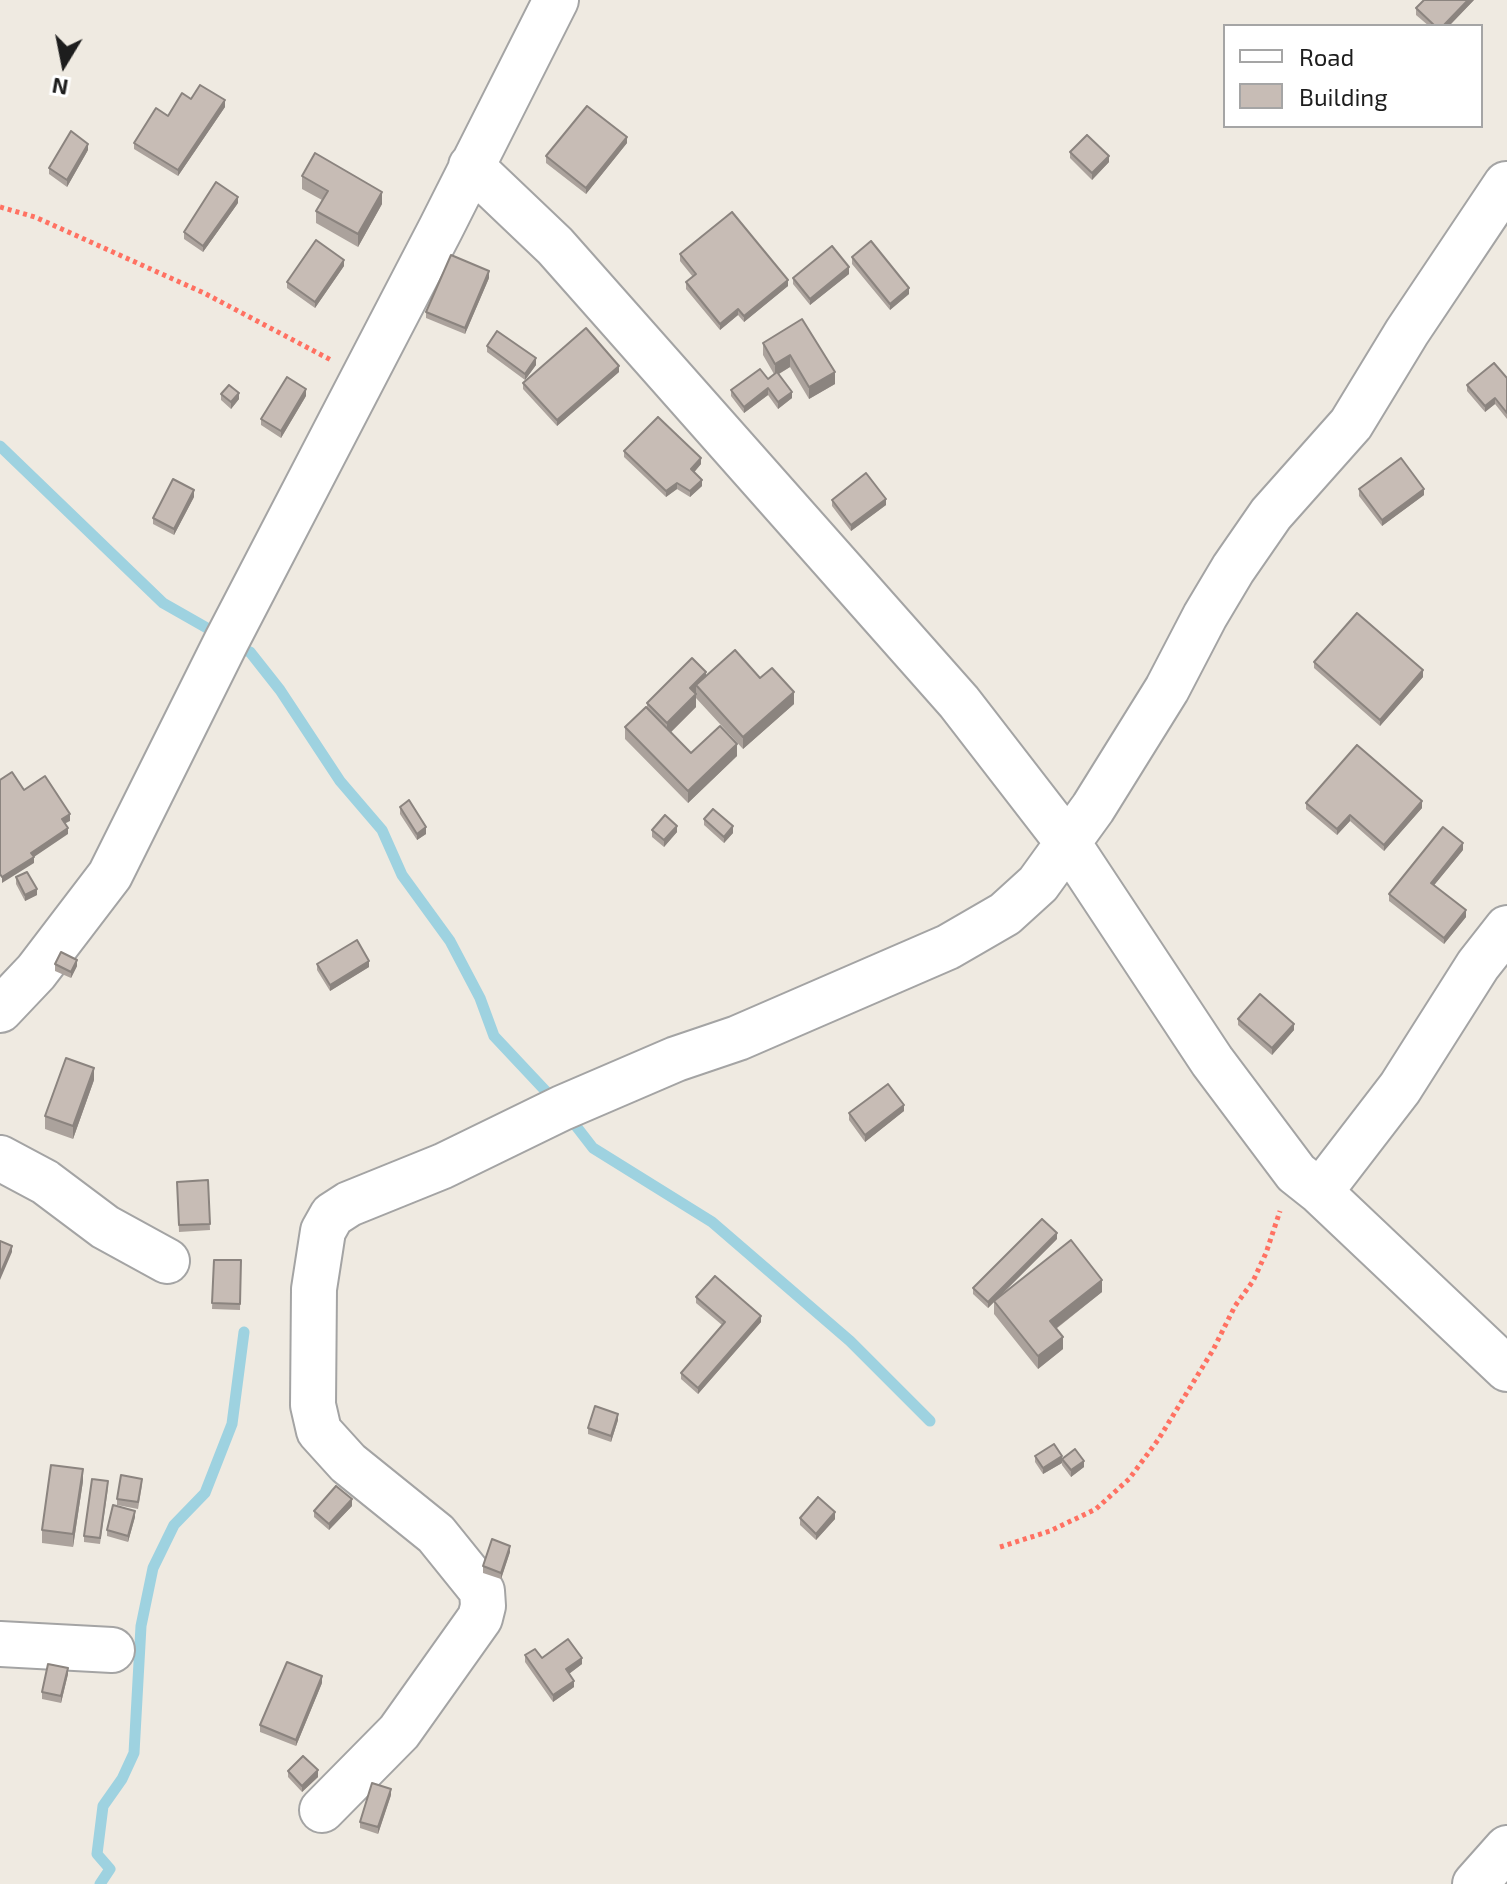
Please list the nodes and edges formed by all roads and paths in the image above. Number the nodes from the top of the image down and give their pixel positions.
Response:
1 (556, 0) edge
2 (471, 166) junction
3 (1506, 184) edge
4 (0, 207) edge
5 (364, 377) junction
6 (1068, 843) junction
7 (1507, 928) edge
8 (0, 1010) edge
9 (0, 1158) edge
10 (1308, 1182) junction
11 (167, 1261) dead end
12 (1507, 1369) edge
13 (1000, 1547) dead end
14 (0, 1644) edge
15 (112, 1650) dead end
16 (322, 1810) dead end
17 (1507, 1848) edge
18 (1475, 1884) edge

1 - 2 street
2 - 5 street
2 - 6 street
3 - 6 street
4 - 5 path
5 - 8 street
6 - 10 street
6 - 16 street
7 - 10 street
9 - 11 street
10 - 12 street
10 - 13 path
14 - 15 street
17 - 18 street

